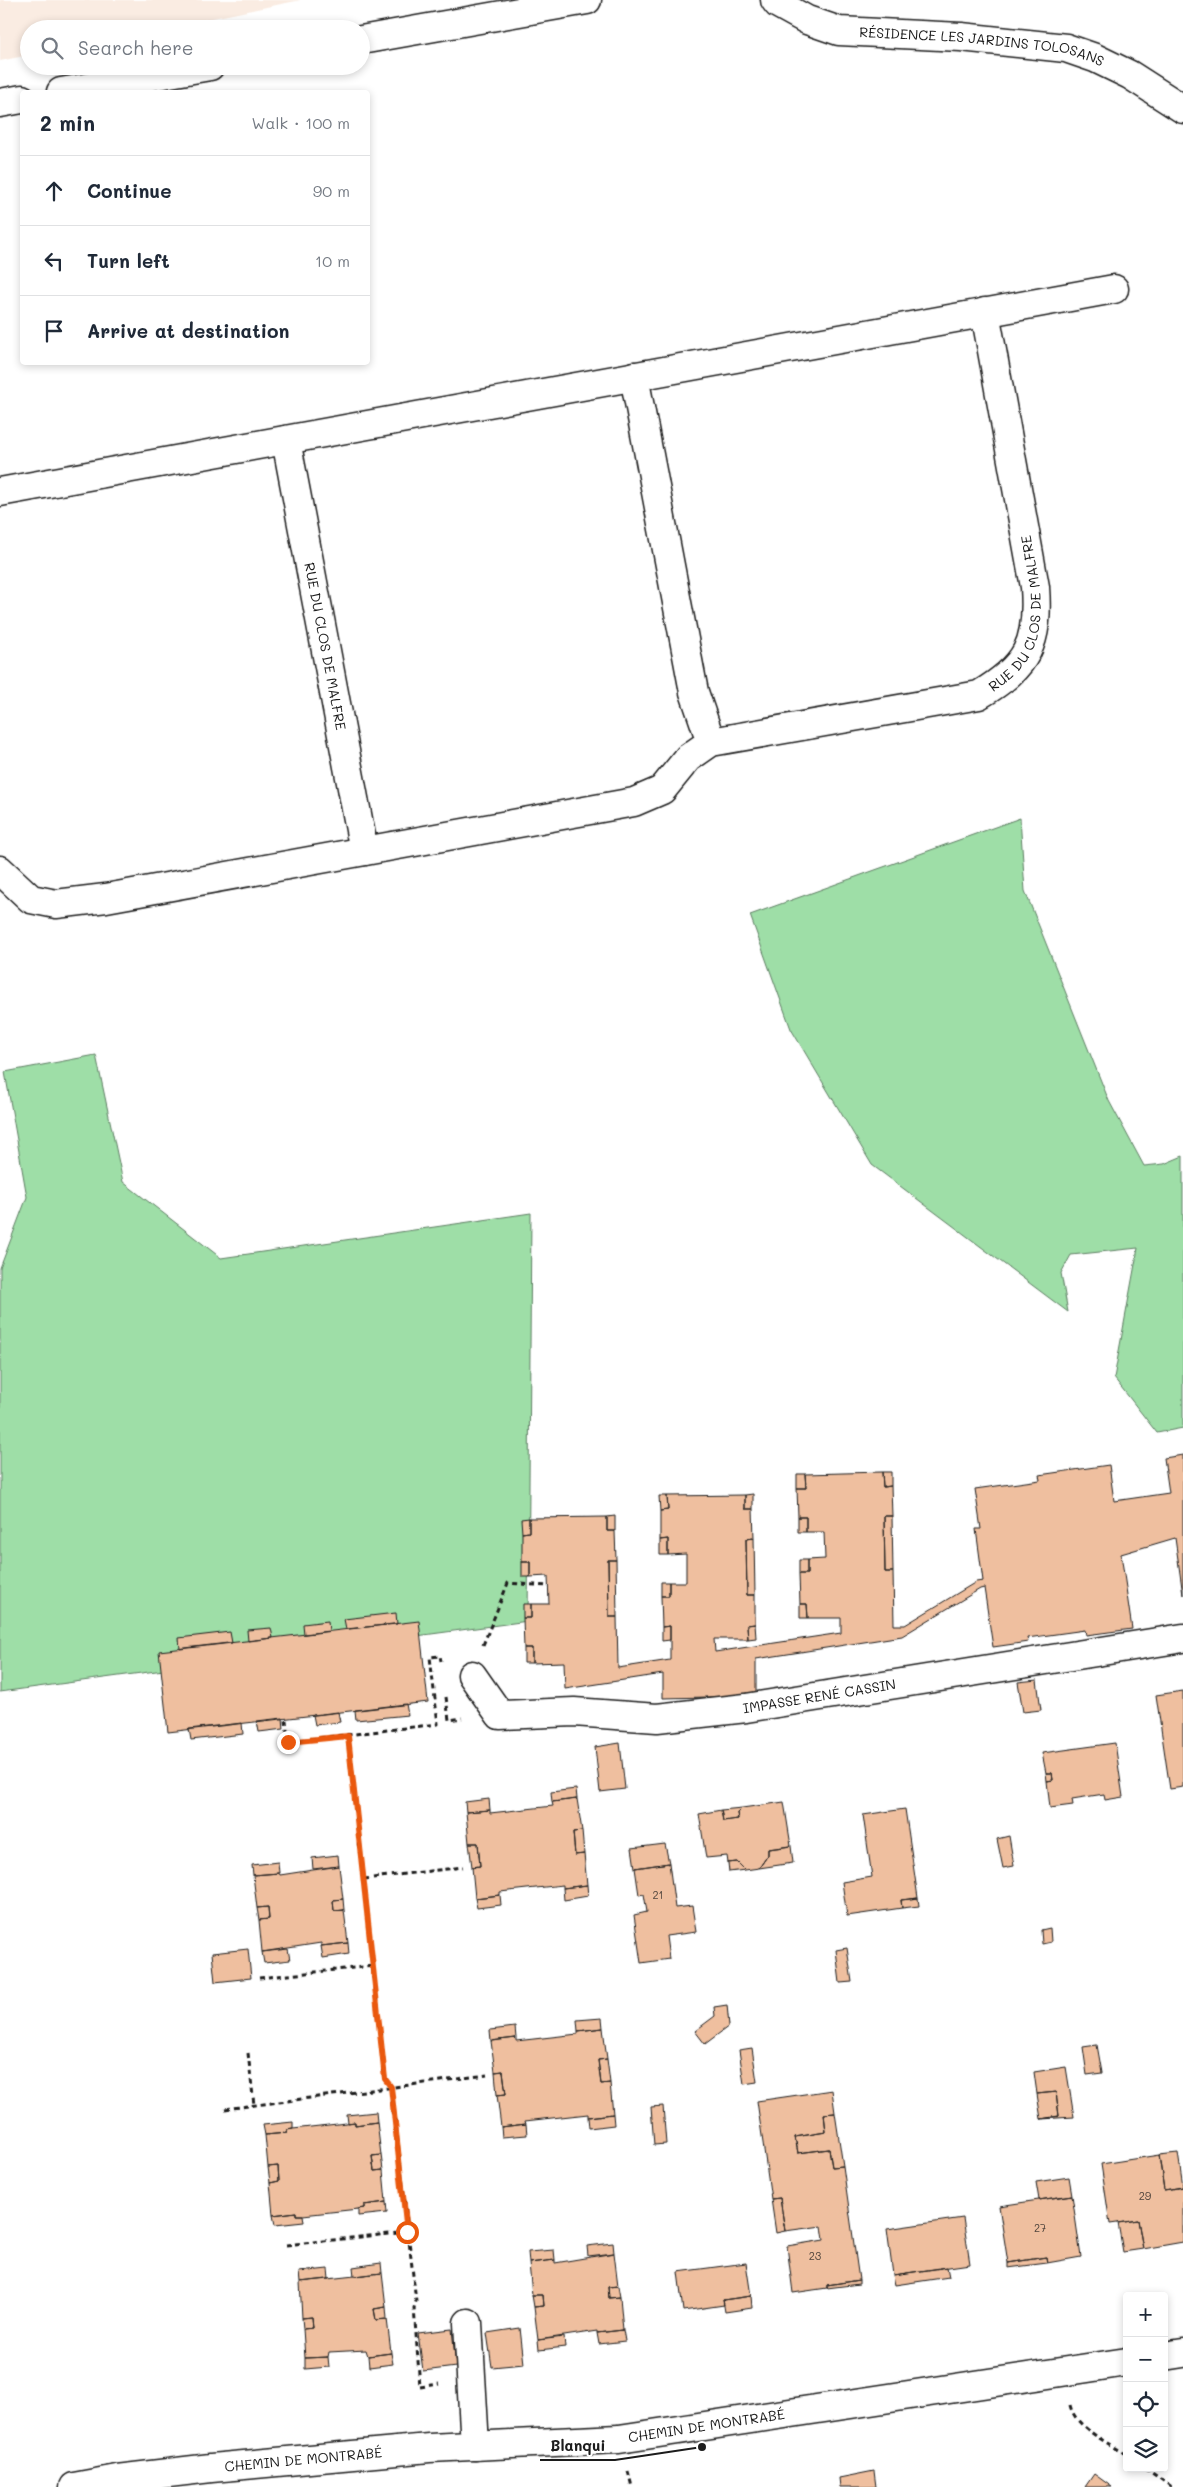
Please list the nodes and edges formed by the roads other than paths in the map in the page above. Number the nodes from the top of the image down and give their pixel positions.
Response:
1 (588, 0) edge
2 (774, 0) edge
3 (370, 38) edge
4 (158, 75) edge
5 (72, 90) edge
6 (20, 99) edge
7 (0, 103) edge
8 (1183, 109) edge
9 (1114, 289) dead end
10 (985, 312) junction
11 (634, 376) junction
12 (286, 440) junction
13 (0, 492) edge
14 (712, 742) junction
15 (364, 852) junction
16 (0, 870) edge
17 (1183, 1638) edge
18 (472, 1675) road end
19 (468, 2323) dead end
20 (1183, 2353) edge
21 (1168, 2355) edge
22 (1123, 2363) edge
23 (475, 2446) junction
24 (74, 2487) edge

1 - 3 street
2 - 8 street, RÉSIDENCE LES JARDINS TOLOSANS
4 - 5 street
6 - 7 street
9 - 10 street
10 - 11 street
10 - 14 street, RUE DU CLOS DE MALFRE
11 - 12 street
11 - 14 street
12 - 13 street
12 - 15 street, RUE DU CLOS DE MALFRE
14 - 15 street, RUE DU CLOS DE MALFRE
15 - 16 street, RUE DU CLOS DE MALFRE
17 - 18 street, IMPASSE RENÉ CASSIN
19 - 23 street
20 - 21 street
22 - 23 street, CHEMIN DE MONTRABÉ
23 - 24 street, CHEMIN DE MONTRABÉ

